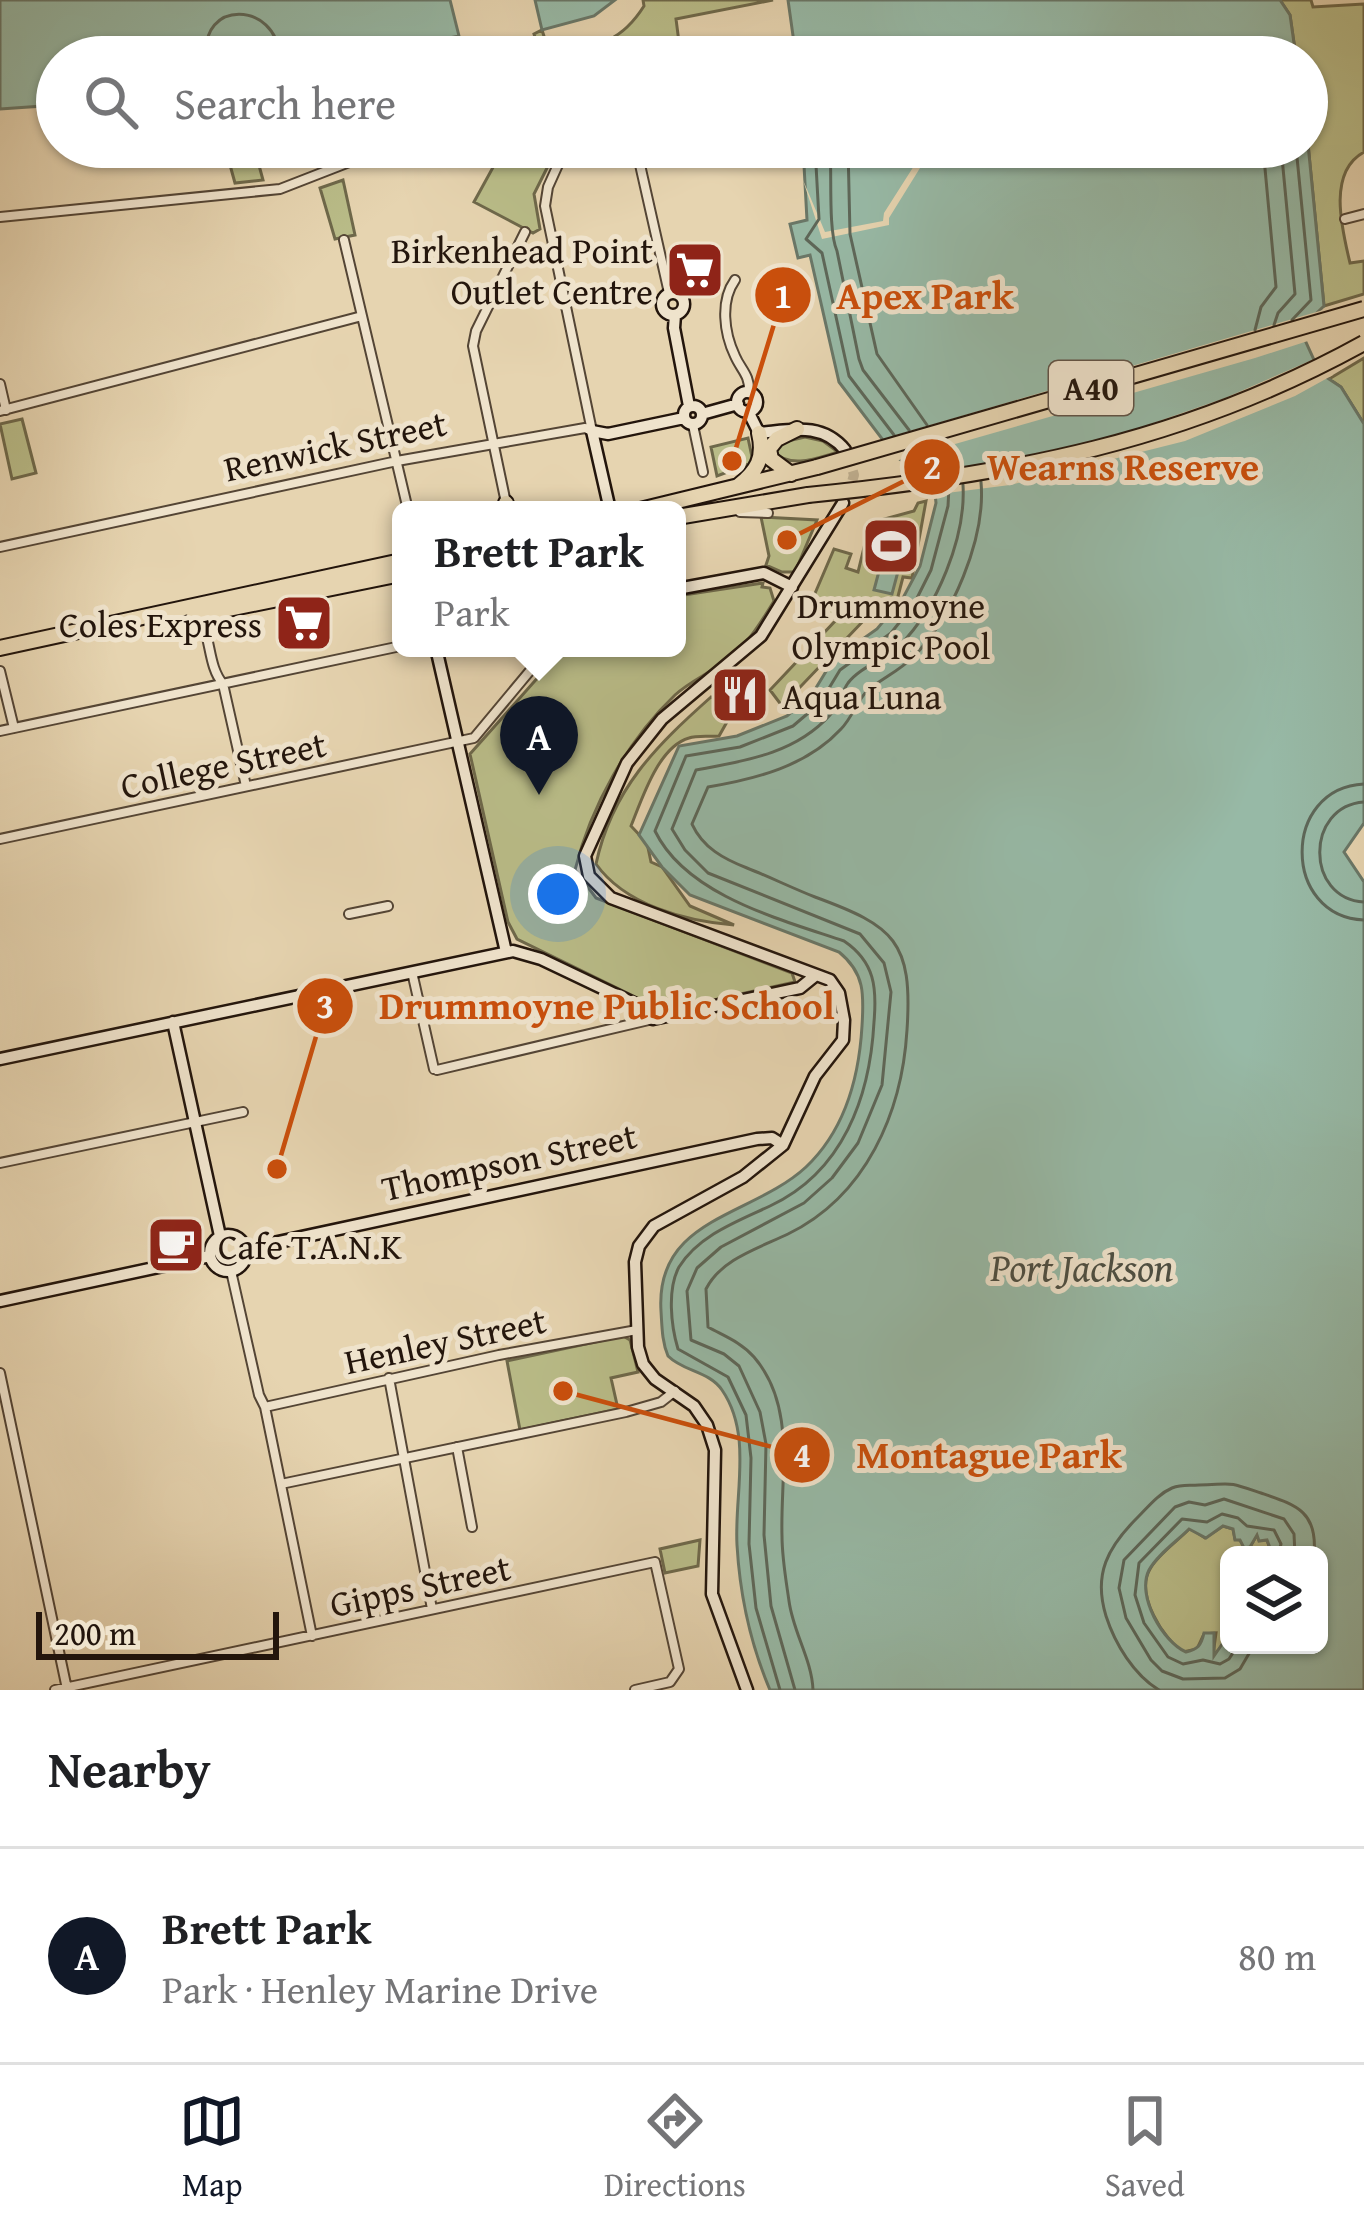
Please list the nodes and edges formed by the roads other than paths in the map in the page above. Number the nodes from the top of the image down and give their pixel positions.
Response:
1 (334, 168) edge
2 (557, 168) edge
3 (642, 168) edge
4 (1364, 214) edge
5 (0, 218) edge
6 (1345, 219) dead end
7 (525, 232) dead end
8 (344, 240) dead end
9 (735, 280) dead end
10 (669, 292) joint
11 (1364, 309) edge
12 (362, 316) junction
13 (1364, 343) edge
14 (0, 384) edge
15 (749, 392) joint
16 (747, 407) junction
17 (3, 411) edge
18 (689, 416) junction
19 (796, 429) junction
20 (592, 430) junction
21 (776, 431) junction
22 (759, 433) junction
23 (495, 442) junction
24 (845, 450) dead end
25 (398, 461) junction
26 (704, 472) dead end
27 (791, 474) junction
28 (734, 489) junction
29 (406, 501) edge
30 (506, 501) edge
31 (608, 501) edge
32 (680, 501) edge
33 (843, 503) tunnel mouth
34 (735, 511) dead end
35 (768, 513) dead end
36 (686, 515) edge
37 (0, 547) edge
38 (392, 563) edge
39 (392, 576) edge
40 (686, 587) edge
41 (792, 587) junction
42 (197, 615) junction
43 (392, 648) edge
44 (0, 653) edge
45 (438, 657) edge
46 (542, 657) edge
47 (0, 671) edge
48 (223, 684) junction
49 (15, 728) junction
50 (0, 731) edge
51 (457, 742) junction
52 (246, 786) junction
53 (0, 839) edge
54 (388, 906) dead end
55 (349, 914) dead end
56 (506, 952) junction
57 (412, 972) junction
58 (816, 975) junction
59 (653, 1019) junction
60 (172, 1022) junction
61 (0, 1059) edge
62 (243, 1112) dead end
63 (195, 1122) junction
64 (783, 1145) junction
65 (0, 1163) edge
66 (220, 1236) junction
67 (246, 1249) junction
68 (210, 1256) junction
69 (231, 1274) junction
70 (0, 1301) edge
71 (637, 1330) junction
72 (0, 1373) edge
73 (388, 1378) junction
74 (675, 1391) junction
75 (265, 1407) junction
76 (457, 1448) junction
77 (402, 1458) junction
78 (281, 1484) junction
79 (472, 1527) dead end
80 (432, 1609) junction
81 (312, 1636) junction
82 (657, 1688) edge
83 (67, 1689) edge
84 (56, 1690) edge
85 (635, 1690) edge
86 (746, 1690) edge

1 - 5 street
2 - 20 street
3 - 10 street
4 - 6 street
7 - 23 street
8 - 12 street
9 - 15 street
10 - 18 street
11 - 27 highway, A40, bridge
12 - 17 street
12 - 25 street
13 - 36 highway, A40, bridge
14 - 17 street
15 - 16 street
16 - 18 street
16 - 21 street
16 - 22 street
18 - 20 street, Renwick Street
18 - 26 street
19 - 21 street
19 - 24 street
19 - 27 highway
20 - 23 street, Renwick Street
20 - 31 street
21 - 22 street
22 - 28 highway
23 - 25 street, Renwick Street
23 - 30 street
25 - 29 street
25 - 37 street, Renwick Street
27 - 28 highway, A40
28 - 32 highway, A40
33 - 41 street
34 - 35 street
38 - 44 highway
39 - 42 highway
40 - 41 street
41 - 58 street
42 - 44 highway
42 - 48 street
43 - 48 street
45 - 51 street
46 - 51 street
47 - 49 street
48 - 49 street
48 - 52 street
49 - 50 street
51 - 52 street, College Street
51 - 56 street
52 - 53 street, College Street
54 - 55 street
56 - 57 street
56 - 59 street
57 - 59 street
57 - 60 street
58 - 59 street
58 - 64 street
60 - 61 street
60 - 63 street
62 - 63 street
63 - 65 street
63 - 66 street
64 - 67 street, Thompson Street
64 - 71 street
66 - 67 street
66 - 68 street
67 - 69 street
68 - 69 street
68 - 70 street
69 - 75 street
71 - 73 street, Henley Street
71 - 74 street
72 - 83 street
73 - 75 street, Henley Street
73 - 77 street
74 - 76 street
74 - 86 street
75 - 78 street
76 - 77 street
76 - 79 street
77 - 78 street
77 - 80 street
78 - 81 street
80 - 81 street, Gipps Street
80 - 82 street, Gipps Street
81 - 83 street, Gipps Street
82 - 85 street
83 - 84 street, Gipps Street

